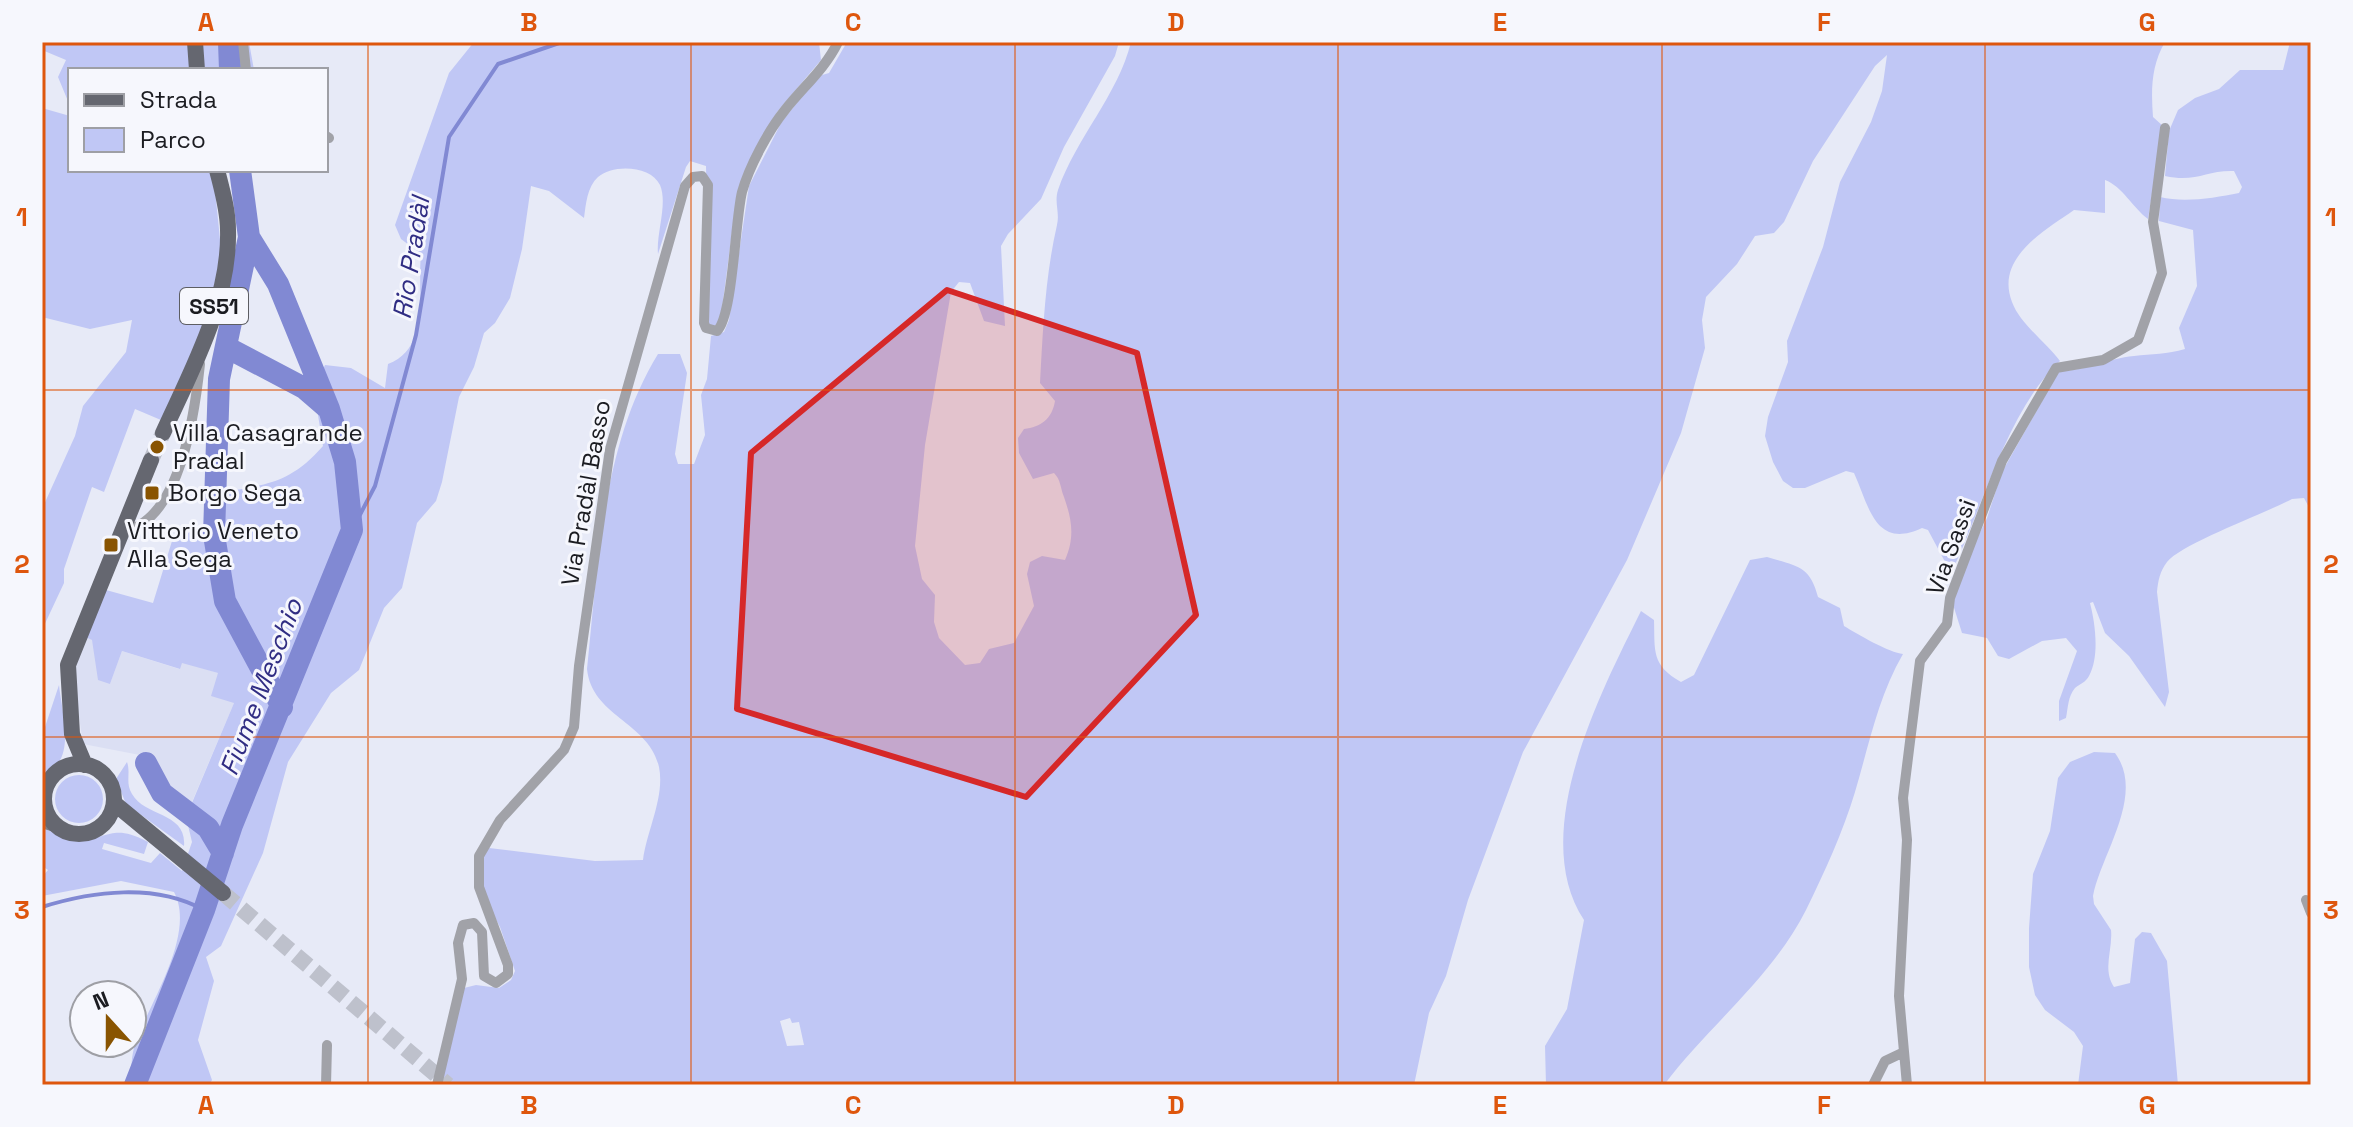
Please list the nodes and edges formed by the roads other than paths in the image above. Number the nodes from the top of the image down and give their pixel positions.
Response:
1 (195, 42) edge
2 (243, 42) edge
3 (838, 42) edge
4 (197, 68) edge
5 (246, 68) edge
6 (2165, 128) dead end
7 (217, 172) edge
8 (201, 348) junction
9 (163, 433) tunnel mouth
10 (151, 460) tunnel mouth
11 (120, 532) junction
12 (72, 734) junction
13 (85, 765) junction
14 (65, 767) junction
15 (43, 801) edge
16 (114, 803) junction
17 (105, 822) junction
18 (49, 823) edge
19 (156, 836) junction
20 (220, 890) tunnel mouth
21 (2306, 900) dead end
22 (2311, 913) edge
23 (327, 1045) dead end
24 (1904, 1052) junction
25 (326, 1085) edge
26 (437, 1085) edge
27 (1873, 1085) edge
28 (1907, 1085) edge

1 - 4 main road
2 - 5 street
3 - 26 street, Via Pradàl Basso
6 - 24 street, Via Sassi
7 - 8 main road, SS51
8 - 9 main road, SS51
8 - 11 street
10 - 11 main road
11 - 12 main road
12 - 13 main road
12 - 14 main road
13 - 14 main road
13 - 16 main road
14 - 15 main road
15 - 18 main road
16 - 17 main road
16 - 19 main road
17 - 18 main road
17 - 19 main road
19 - 20 main road
21 - 22 street
23 - 25 street
24 - 27 street
24 - 28 street

